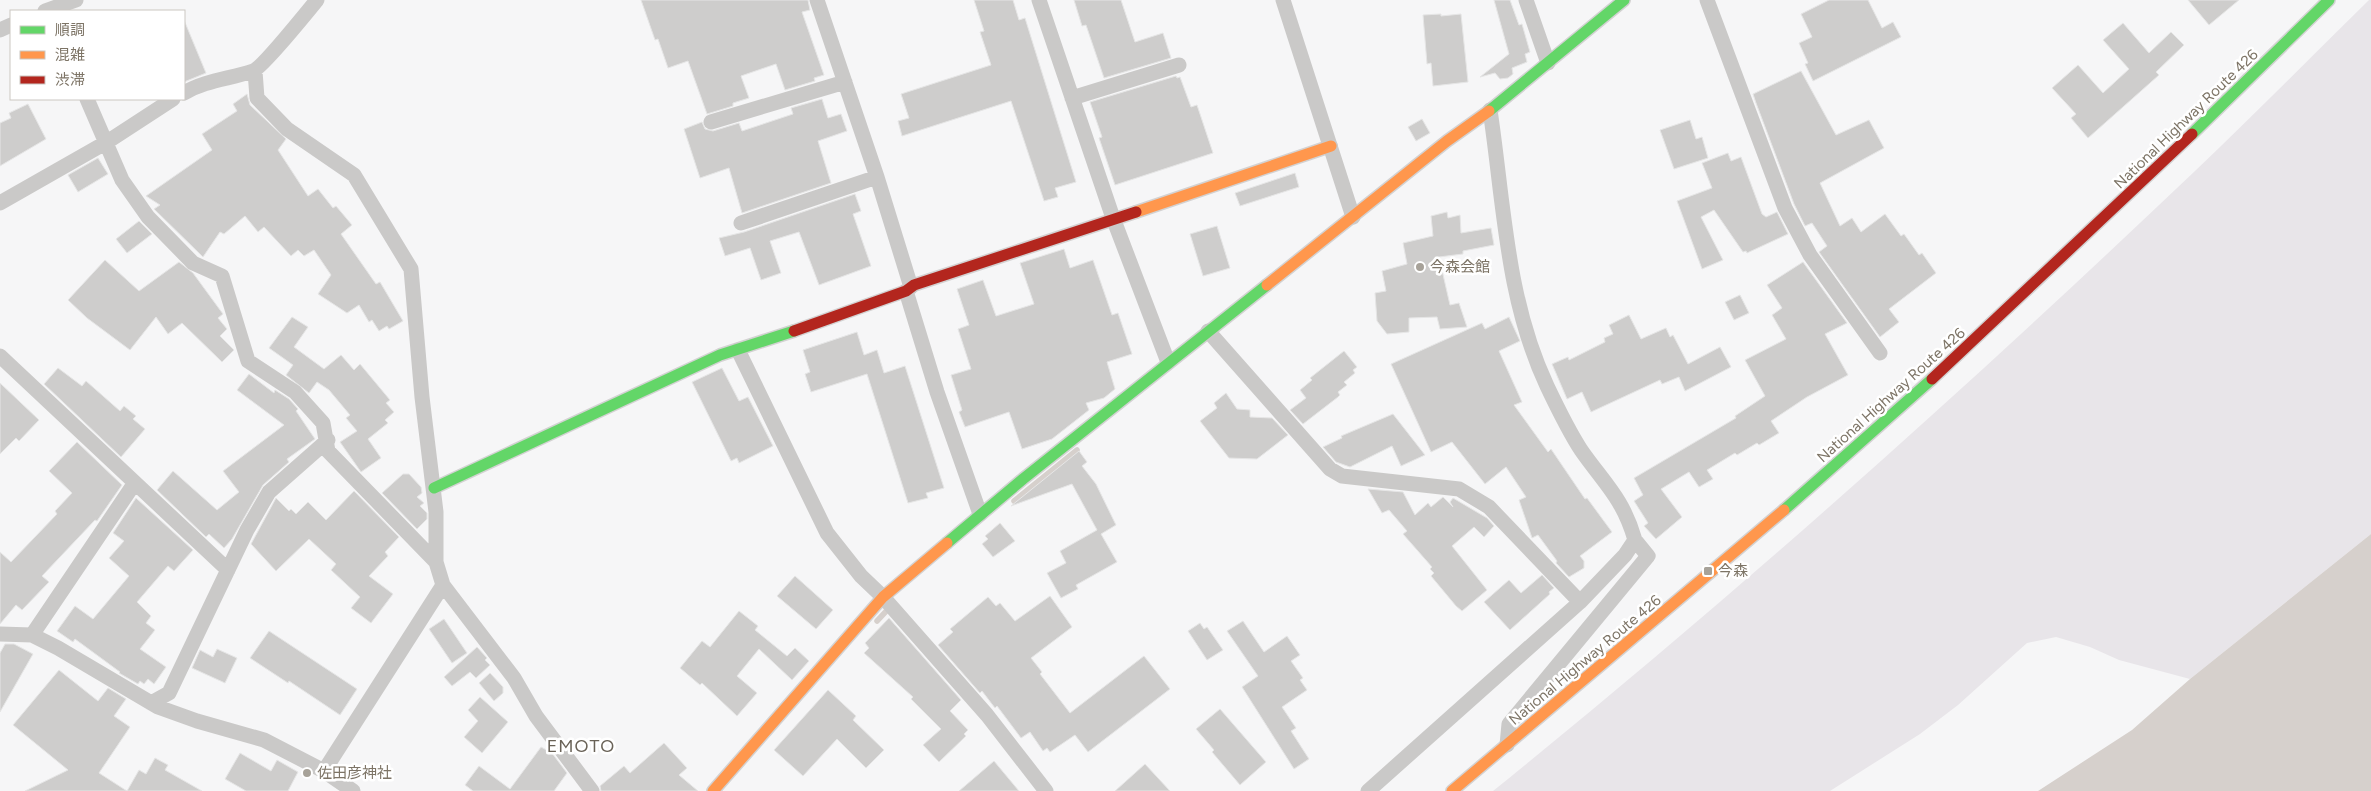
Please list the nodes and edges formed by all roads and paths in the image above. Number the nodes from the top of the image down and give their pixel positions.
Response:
1 (76, 0) edge
2 (317, 0) edge
3 (817, 0) edge
4 (1039, 0) edge
5 (1283, 0) edge
6 (1526, 0) edge
7 (1624, 0) edge
8 (1707, 0) edge
9 (2329, 0) edge
10 (48, 10) edge
11 (1548, 63) junction
12 (1179, 65) dead end
13 (255, 71) junction
14 (845, 82) junction
15 (185, 92) edge
16 (1072, 98) junction
17 (87, 100) edge
18 (171, 100) edge
19 (1490, 110) junction
20 (711, 122) dead end
21 (107, 142) junction
22 (1331, 146) junction
23 (877, 177) junction
24 (0, 203) edge
25 (1353, 217) junction
26 (1113, 218) junction
27 (741, 223) dead end
28 (908, 289) junction
29 (1208, 331) junction
30 (738, 350) junction
31 (1880, 353) dead end
32 (0, 356) edge
33 (1168, 362) junction
34 (328, 440) junction
35 (134, 484) junction
36 (434, 488) junction
37 (980, 514) junction
38 (1635, 540) junction
39 (436, 562) junction
40 (228, 570) junction
41 (444, 585) junction
42 (883, 597) junction
43 (1580, 602) junction
44 (0, 634) edge
45 (32, 635) junction
46 (151, 703) junction
47 (1508, 745) junction
48 (324, 771) junction
49 (354, 791) edge
50 (592, 791) edge
51 (713, 791) edge
52 (1046, 791) edge
53 (1368, 791) edge
54 (1452, 791) edge

1 - 10 street
2 - 13 street
3 - 14 street
4 - 16 street
5 - 22 street
6 - 11 street
7 - 11 main road
8 - 31 street
9 - 47 main road, National Highway Route 426
11 - 19 main road
12 - 16 street
13 - 15 street
13 - 36 street
14 - 20 street
14 - 23 street
16 - 26 street
17 - 21 street
18 - 21 street
19 - 25 main road
19 - 38 street
21 - 24 street
21 - 34 street
22 - 25 street
22 - 26 main road
23 - 27 street
23 - 28 street
25 - 29 main road
26 - 28 main road
26 - 33 street
28 - 30 main road
28 - 37 street
29 - 33 main road
29 - 43 street
30 - 36 main road
30 - 42 street
32 - 35 street
33 - 37 main road
34 - 39 street
34 - 40 street
35 - 40 street
35 - 45 street
36 - 39 street
37 - 42 main road
38 - 43 street
38 - 47 street
39 - 41 street
40 - 46 street
41 - 48 street
41 - 50 street
42 - 51 main road
42 - 52 street
43 - 53 street
44 - 45 street
45 - 46 street
46 - 48 street
47 - 54 main road, National Highway Route 426
48 - 49 street

